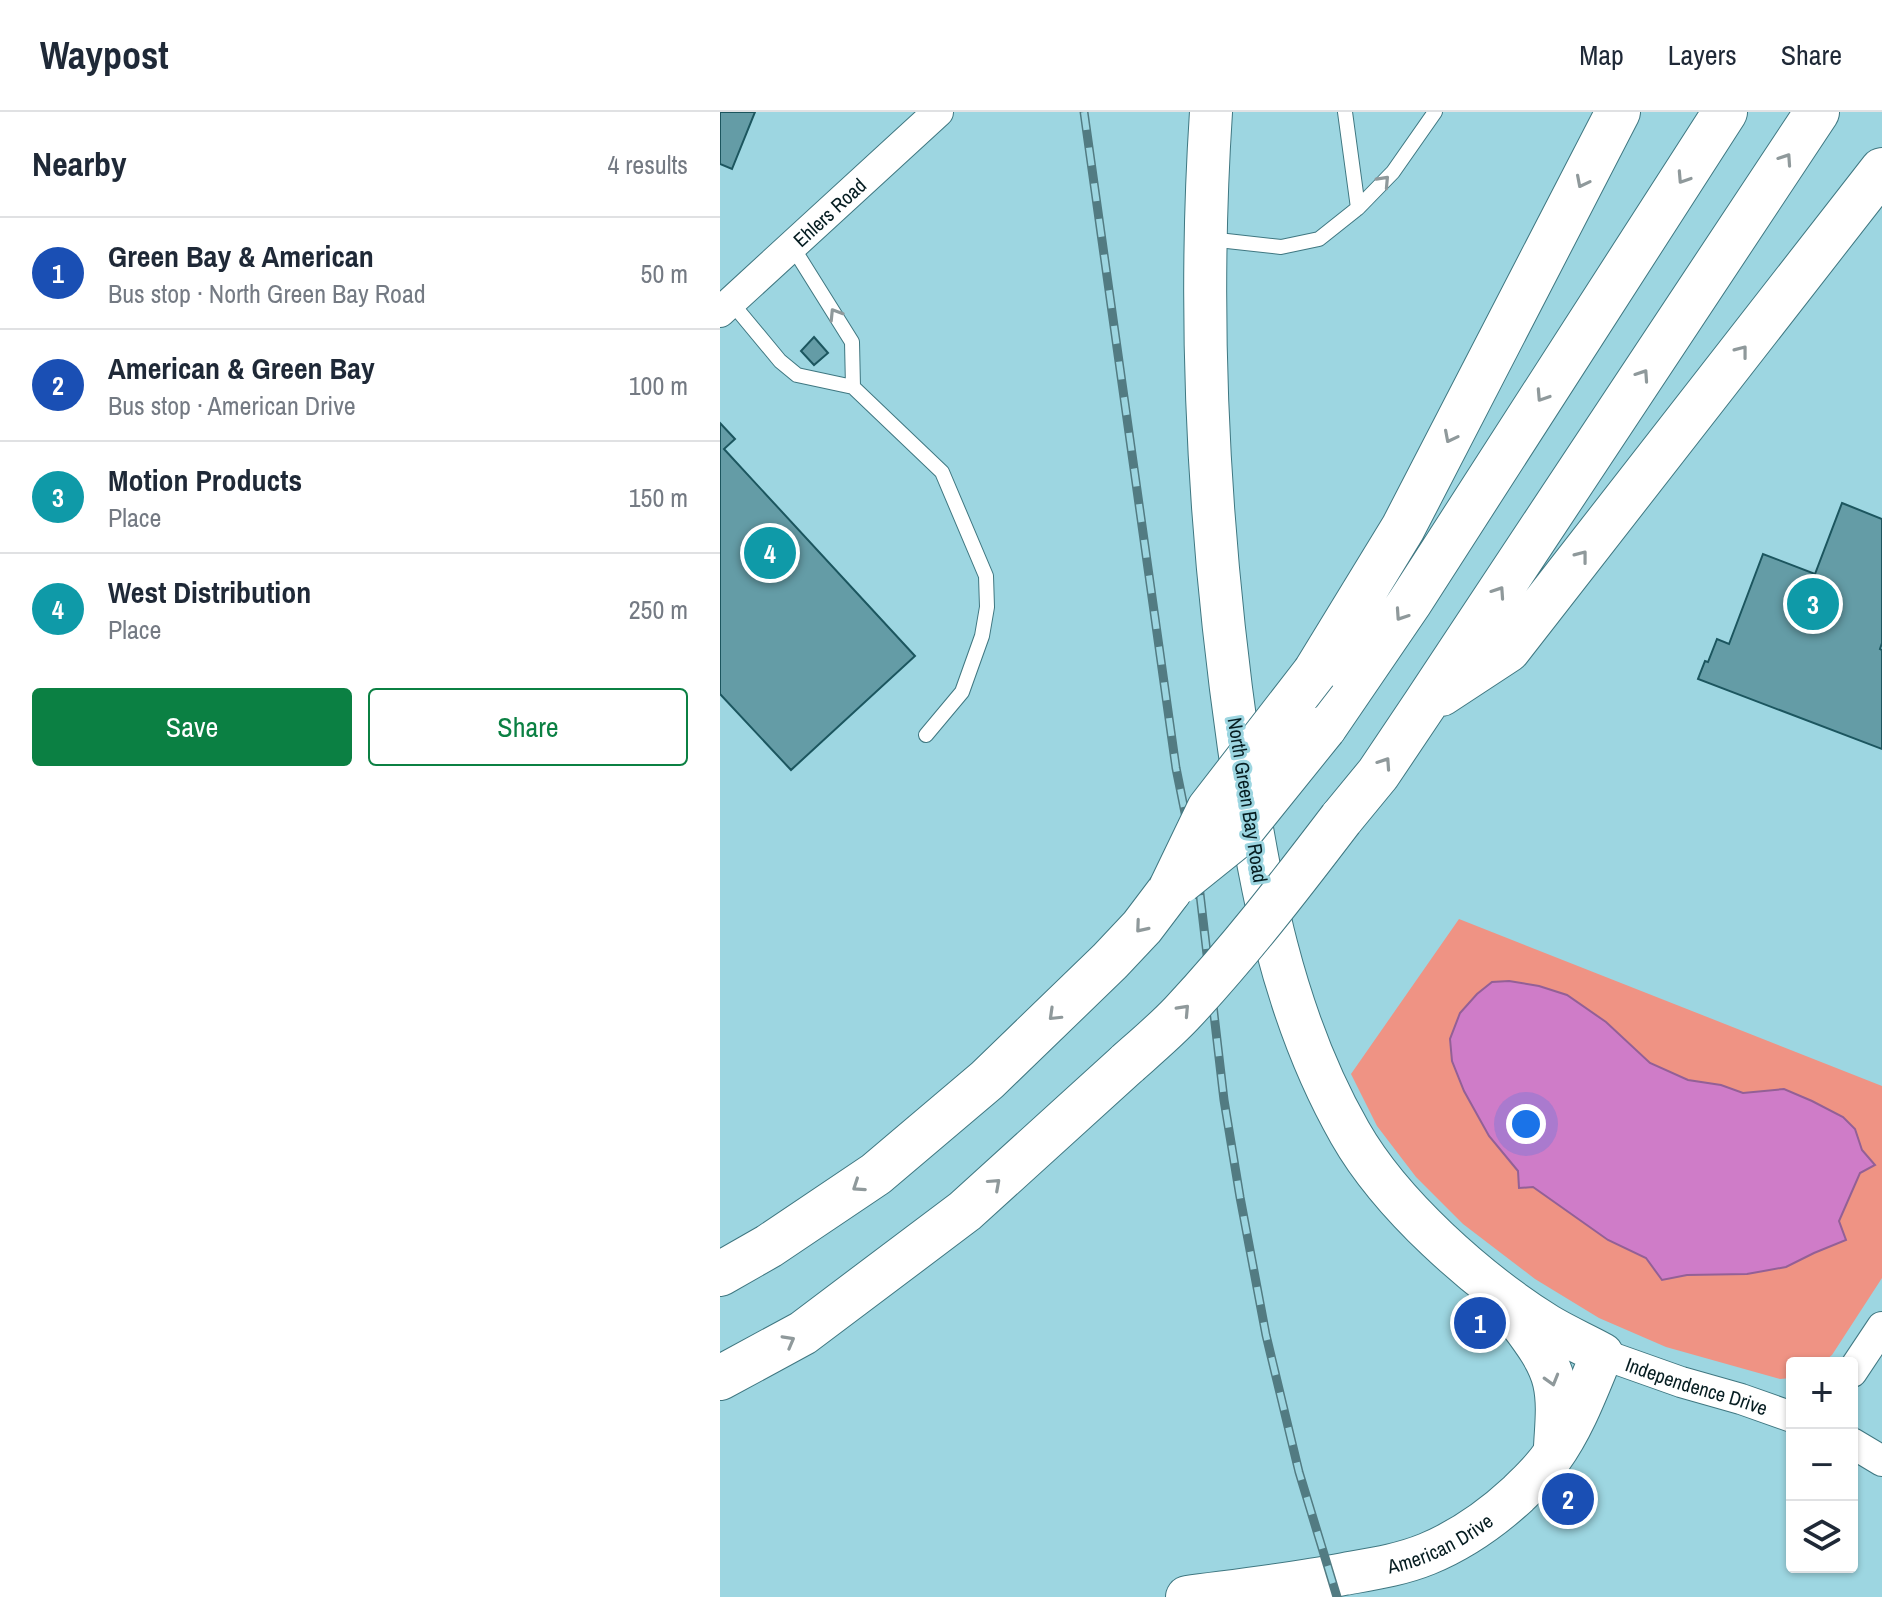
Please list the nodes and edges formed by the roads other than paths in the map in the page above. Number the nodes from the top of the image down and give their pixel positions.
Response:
1 (938, 112) edge
2 (1211, 112) edge
3 (1345, 112) edge
4 (1435, 112) edge
5 (1618, 112) edge
6 (1725, 112) edge
7 (1817, 112) edge
8 (1882, 170) edge
9 (1358, 208) junction
10 (1205, 238) junction
11 (792, 246) junction
12 (726, 307) edge
13 (853, 387) junction
14 (1425, 704) junction
15 (926, 735) dead end
16 (1170, 890) junction
17 (720, 1274) edge
18 (1497, 1290) junction
19 (1882, 1327) edge
20 (1602, 1354) junction
21 (1858, 1363) edge
22 (720, 1378) edge
23 (1786, 1415) edge
24 (1858, 1447) edge
25 (1555, 1452) junction
26 (1882, 1461) edge
27 (1187, 1597) edge

1 - 11 street, Ehlers Road
2 - 10 street, North Green Bay Road
3 - 9 lane
9 -> 4 lane
5 -> 16 highway, bridge
6 -> 16 highway, bridge
14 -> 7 highway
14 -> 8 highway
9 - 10 lane
10 - 18 street, North Green Bay Road
11 - 12 street, Ehlers Road
13 -> 11 lane
12 - 13 lane
13 - 15 lane
22 -> 14 highway, bridge
16 -> 17 highway
18 - 20 street, North Green Bay Road
18 -> 25 street
19 - 21 street
20 - 23 street, Independence Drive
20 - 25 street, American Drive
24 - 26 street
25 - 27 street, American Drive

